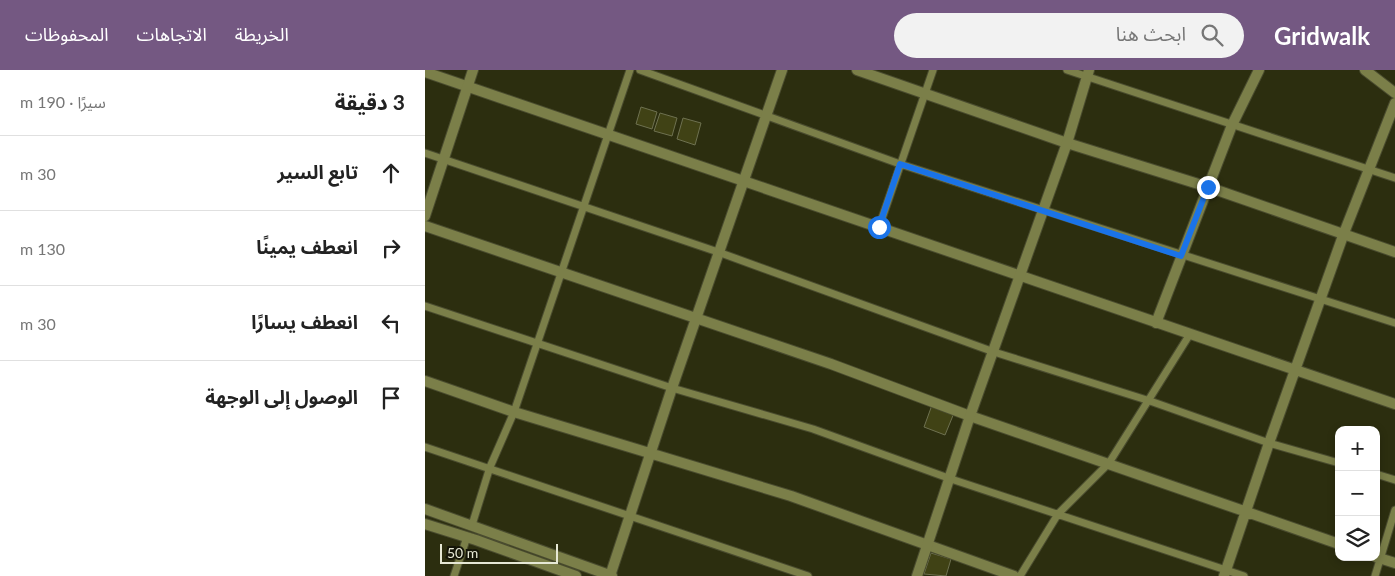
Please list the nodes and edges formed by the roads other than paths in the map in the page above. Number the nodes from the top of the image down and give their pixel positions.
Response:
1 (473, 70) edge
2 (630, 70) edge
3 (640, 70) edge
4 (782, 70) edge
5 (857, 70) edge
6 (933, 70) edge
7 (1067, 70) edge
8 (1259, 70) edge
9 (1365, 70) edge
10 (425, 72) edge
11 (1087, 73) edge
12 (467, 86) junction
13 (925, 93) junction
14 (1395, 93) edge
15 (1395, 102) edge
16 (765, 117) junction
17 (1232, 125) junction
18 (608, 134) junction
19 (1067, 143) junction
20 (425, 153) edge
21 (442, 159) junction
22 (900, 164) junction
23 (1367, 169) junction
24 (1395, 178) edge
25 (743, 181) junction
26 (1208, 187) junction
27 (584, 208) junction
28 (1044, 211) junction
29 (425, 216) edge
30 (425, 226) edge
31 (879, 227) junction
32 (1344, 233) junction
33 (718, 252) junction
34 (1395, 252) edge
35 (1181, 256) junction
36 (561, 272) junction
37 (1021, 276) junction
38 (1321, 300) junction
39 (425, 306) edge
40 (696, 318) junction
41 (1156, 322) junction
42 (1395, 323) edge
43 (1190, 334) junction
44 (537, 345) junction
45 (993, 352) junction
46 (1296, 370) junction
47 (425, 381) edge
48 (672, 388) junction
49 (1150, 401) junction
50 (1395, 404) edge
51 (514, 412) junction
52 (970, 416) junction
53 (1269, 442) junction
54 (425, 447) edge
55 (649, 454) junction
56 (1335, 462) edge
57 (1109, 463) junction
58 (490, 467) junction
59 (1380, 475) edge
60 (951, 479) junction
61 (1395, 480) edge
62 (425, 509) edge
63 (1395, 510) edge
64 (1246, 513) junction
65 (1057, 514) junction
66 (629, 515) junction
67 (425, 524) edge
68 (473, 525) junction
69 (467, 537) junction
70 (1335, 543) edge
71 (929, 546) junction
72 (1380, 551) edge
73 (1380, 558) edge
74 (1377, 561) edge
75 (1395, 563) edge
76 (1225, 573) edge
77 (454, 576) edge
78 (576, 576) edge
79 (611, 576) edge
80 (808, 576) edge
81 (917, 576) edge
82 (1014, 576) edge
83 (1020, 576) edge
84 (1244, 576) edge
85 (1375, 576) edge

1 - 12 street
2 - 18 lane
3 - 16 lane
4 - 16 street
5 - 13 street
6 - 13 lane
7 - 11 lane
8 - 17 street
9 - 14 street
10 - 12 street
11 - 17 lane
11 - 19 street
12 - 18 street
12 - 21 street
13 - 19 street
13 - 22 lane
15 - 23 street
16 - 22 lane
16 - 25 street
17 - 23 lane
17 - 26 street
18 - 25 street
18 - 27 lane
19 - 26 street
19 - 28 street
20 - 21 lane
21 - 27 lane
21 - 29 street
22 - 28 lane
22 - 31 lane
23 - 24 lane
23 - 32 street
25 - 31 street
25 - 33 street
26 - 32 street
26 - 35 street
27 - 33 lane
27 - 36 lane
28 - 35 lane
28 - 37 street
30 - 36 street
31 - 37 street
32 - 34 street
32 - 38 street
33 - 40 street
33 - 45 lane
35 - 38 lane
35 - 41 street
36 - 40 street
36 - 44 lane
37 - 41 street
37 - 45 street
38 - 42 lane
38 - 46 street
39 - 44 lane
40 - 48 street
40 - 52 street
41 - 43 street
43 - 46 street
43 - 49 lane
44 - 48 lane
44 - 51 lane
45 - 49 lane
45 - 52 street
46 - 50 street
46 - 53 street
47 - 51 street
48 - 55 street
48 - 60 lane
49 - 53 lane
49 - 57 lane
51 - 55 street
51 - 58 lane
52 - 57 street
52 - 60 street
53 - 56 lane
53 - 64 street
54 - 58 lane
55 - 66 street
55 - 71 street
57 - 64 street
57 - 65 lane
58 - 66 lane
58 - 68 lane
59 - 61 lane
60 - 65 lane
60 - 71 street
62 - 68 street
63 - 72 lane
64 - 70 street
64 - 76 street
65 - 76 lane
65 - 83 lane
66 - 79 street
66 - 80 lane
67 - 69 street
68 - 79 street
69 - 77 lane
69 - 78 street
71 - 81 street
71 - 82 street
73 - 75 street
74 - 85 lane
76 - 84 lane

